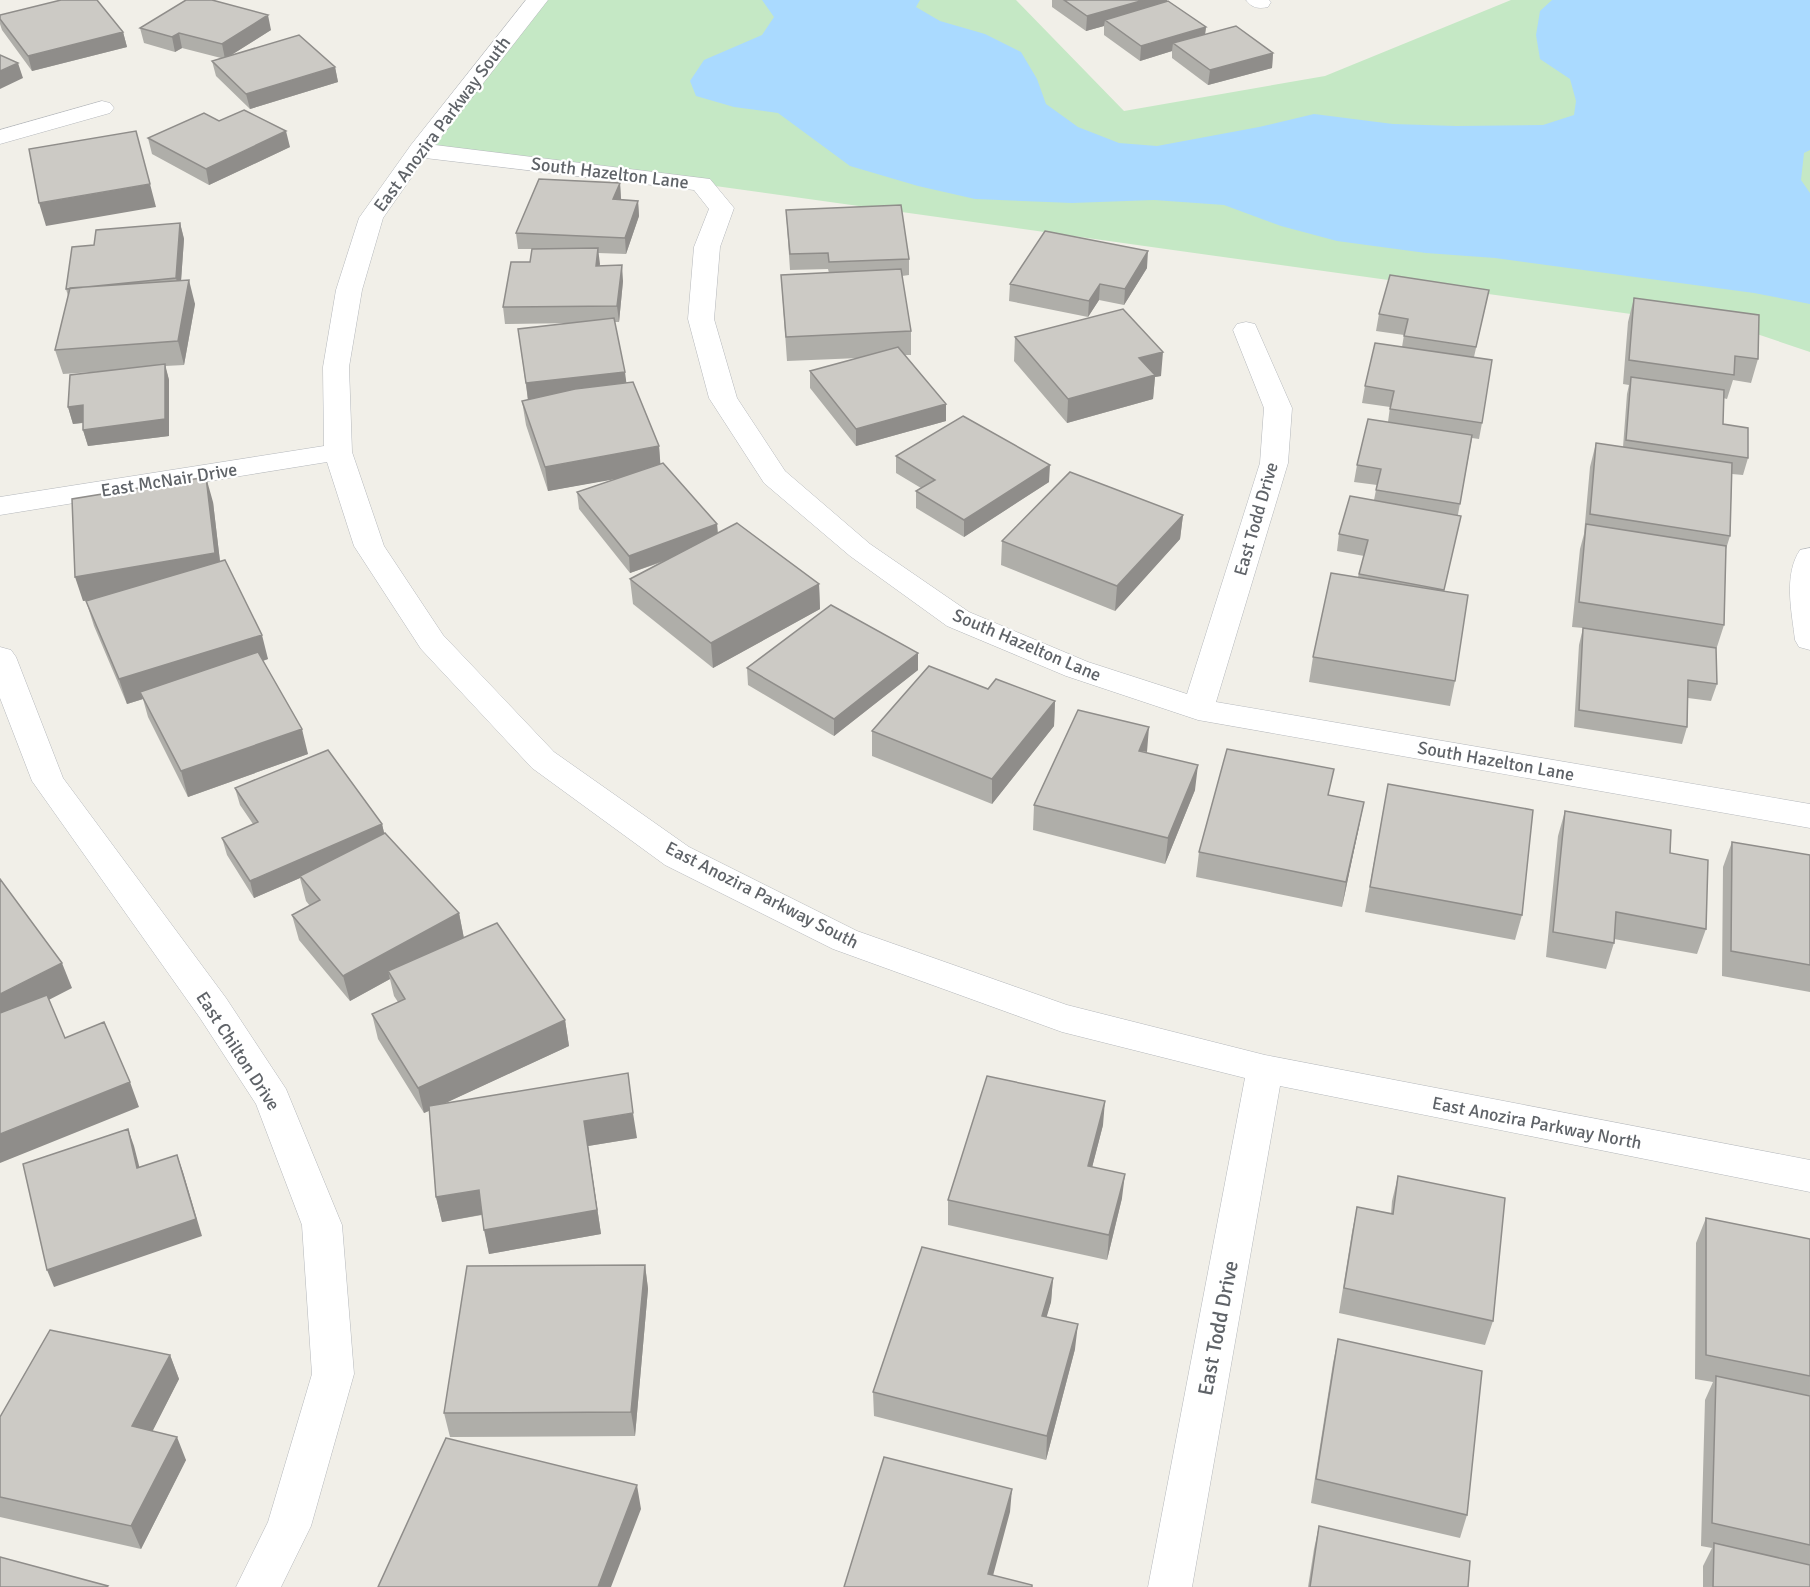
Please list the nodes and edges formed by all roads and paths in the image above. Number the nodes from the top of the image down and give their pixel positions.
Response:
1 (537, 0) edge
2 (102, 108) dead end
3 (0, 137) edge
4 (419, 150) junction
5 (1246, 330) dead end
6 (338, 452) junction
7 (0, 506) edge
8 (1810, 557) edge
9 (1810, 640) edge
10 (0, 657) edge
11 (1198, 709) junction
12 (1810, 816) edge
13 (1265, 1069) junction
14 (1810, 1176) edge
15 (258, 1587) edge
16 (1170, 1587) edge

1 - 4 street, East Anozira Parkway South
2 - 3 street
4 - 6 street, East Anozira Parkway South
4 - 11 street, South Hazelton Lane
5 - 11 street, East Todd Drive
6 - 7 street, East McNair Drive
6 - 13 street, East Anozira Parkway South
8 - 9 street
10 - 15 street, East Chilton Drive
11 - 12 street, South Hazelton Lane
13 - 14 street, East Anozira Parkway North
13 - 16 street, East Todd Drive

